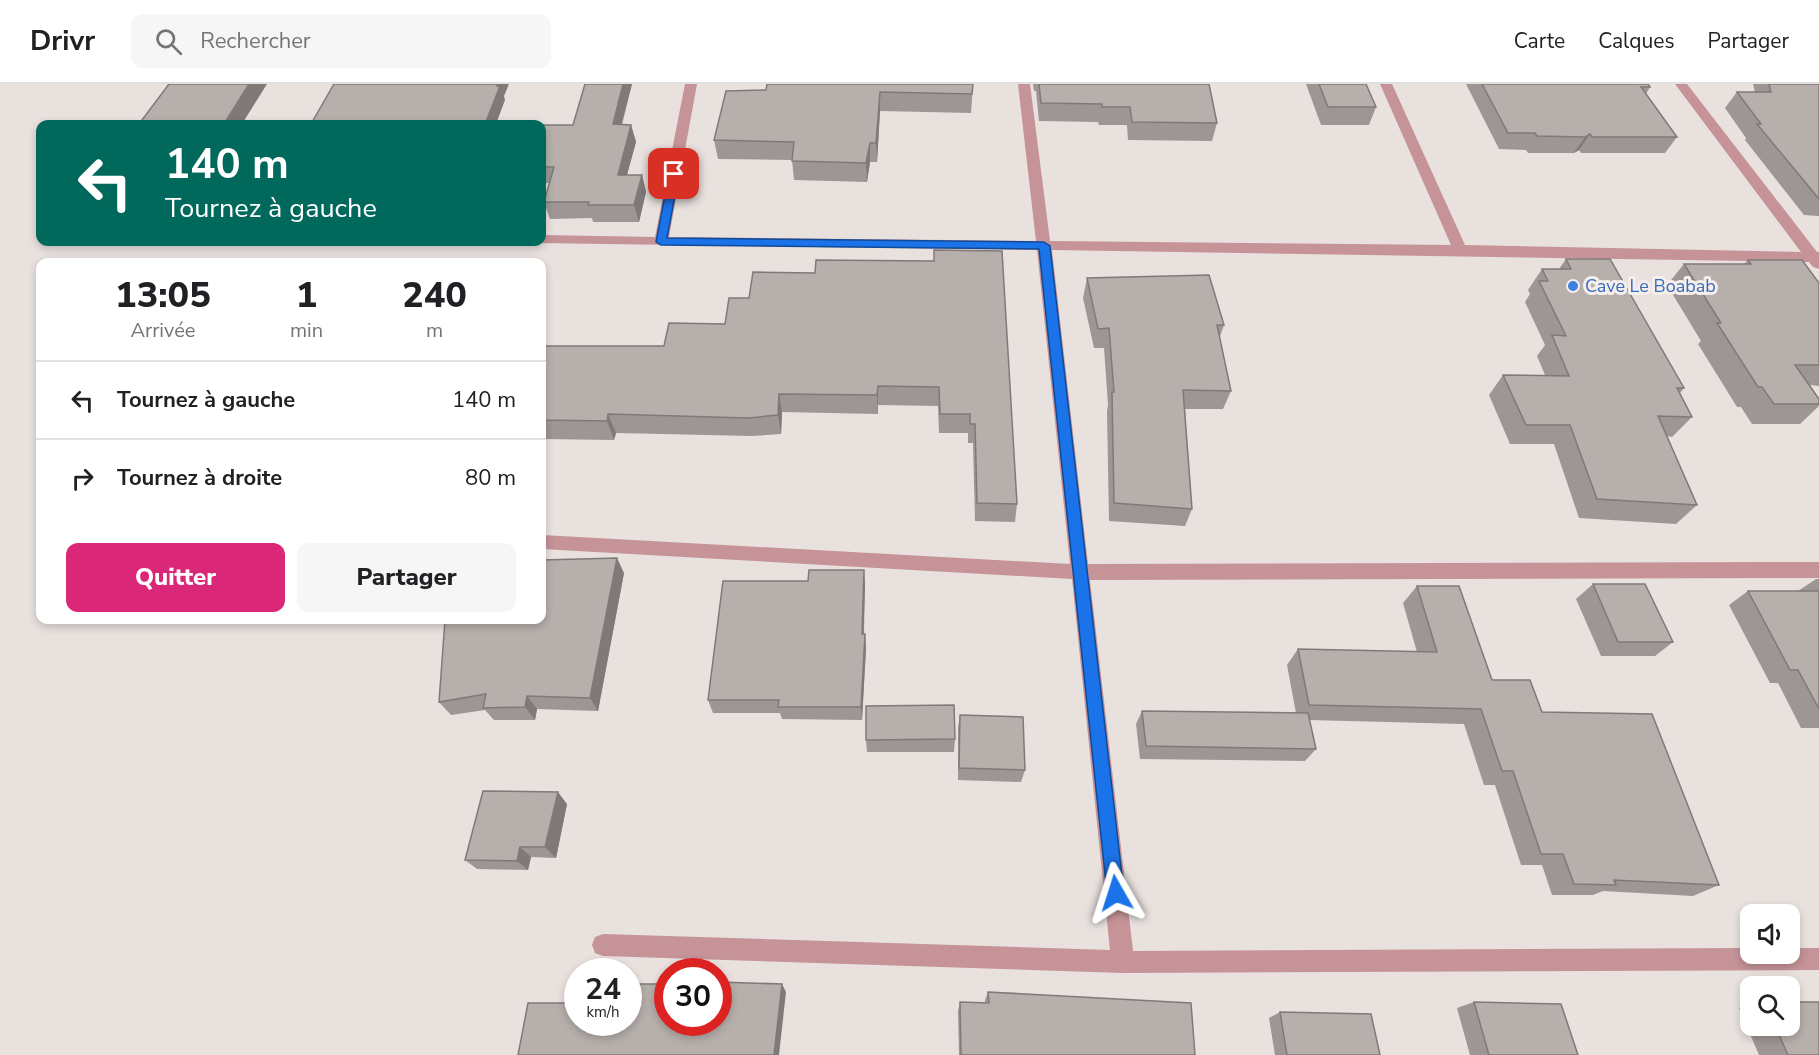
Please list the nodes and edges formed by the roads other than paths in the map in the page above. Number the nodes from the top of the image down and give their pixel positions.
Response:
1 (691, 84) edge
2 (1024, 84) edge
3 (1386, 84) edge
4 (1681, 84) edge
5 (546, 240) edge
6 (661, 242) junction
7 (1044, 246) junction
8 (1460, 250) junction
9 (1817, 259) edge
10 (546, 542) edge
11 (1819, 570) edge
12 (1080, 572) junction
13 (603, 945) dead end
14 (1819, 959) edge
15 (1123, 962) junction

1 - 6 street
2 - 7 street
3 - 8 street
4 - 9 street
5 - 6 street
6 - 7 street
7 - 8 street
7 - 12 street
8 - 9 street
10 - 12 street
11 - 12 street
12 - 15 street
13 - 15 street
14 - 15 street

